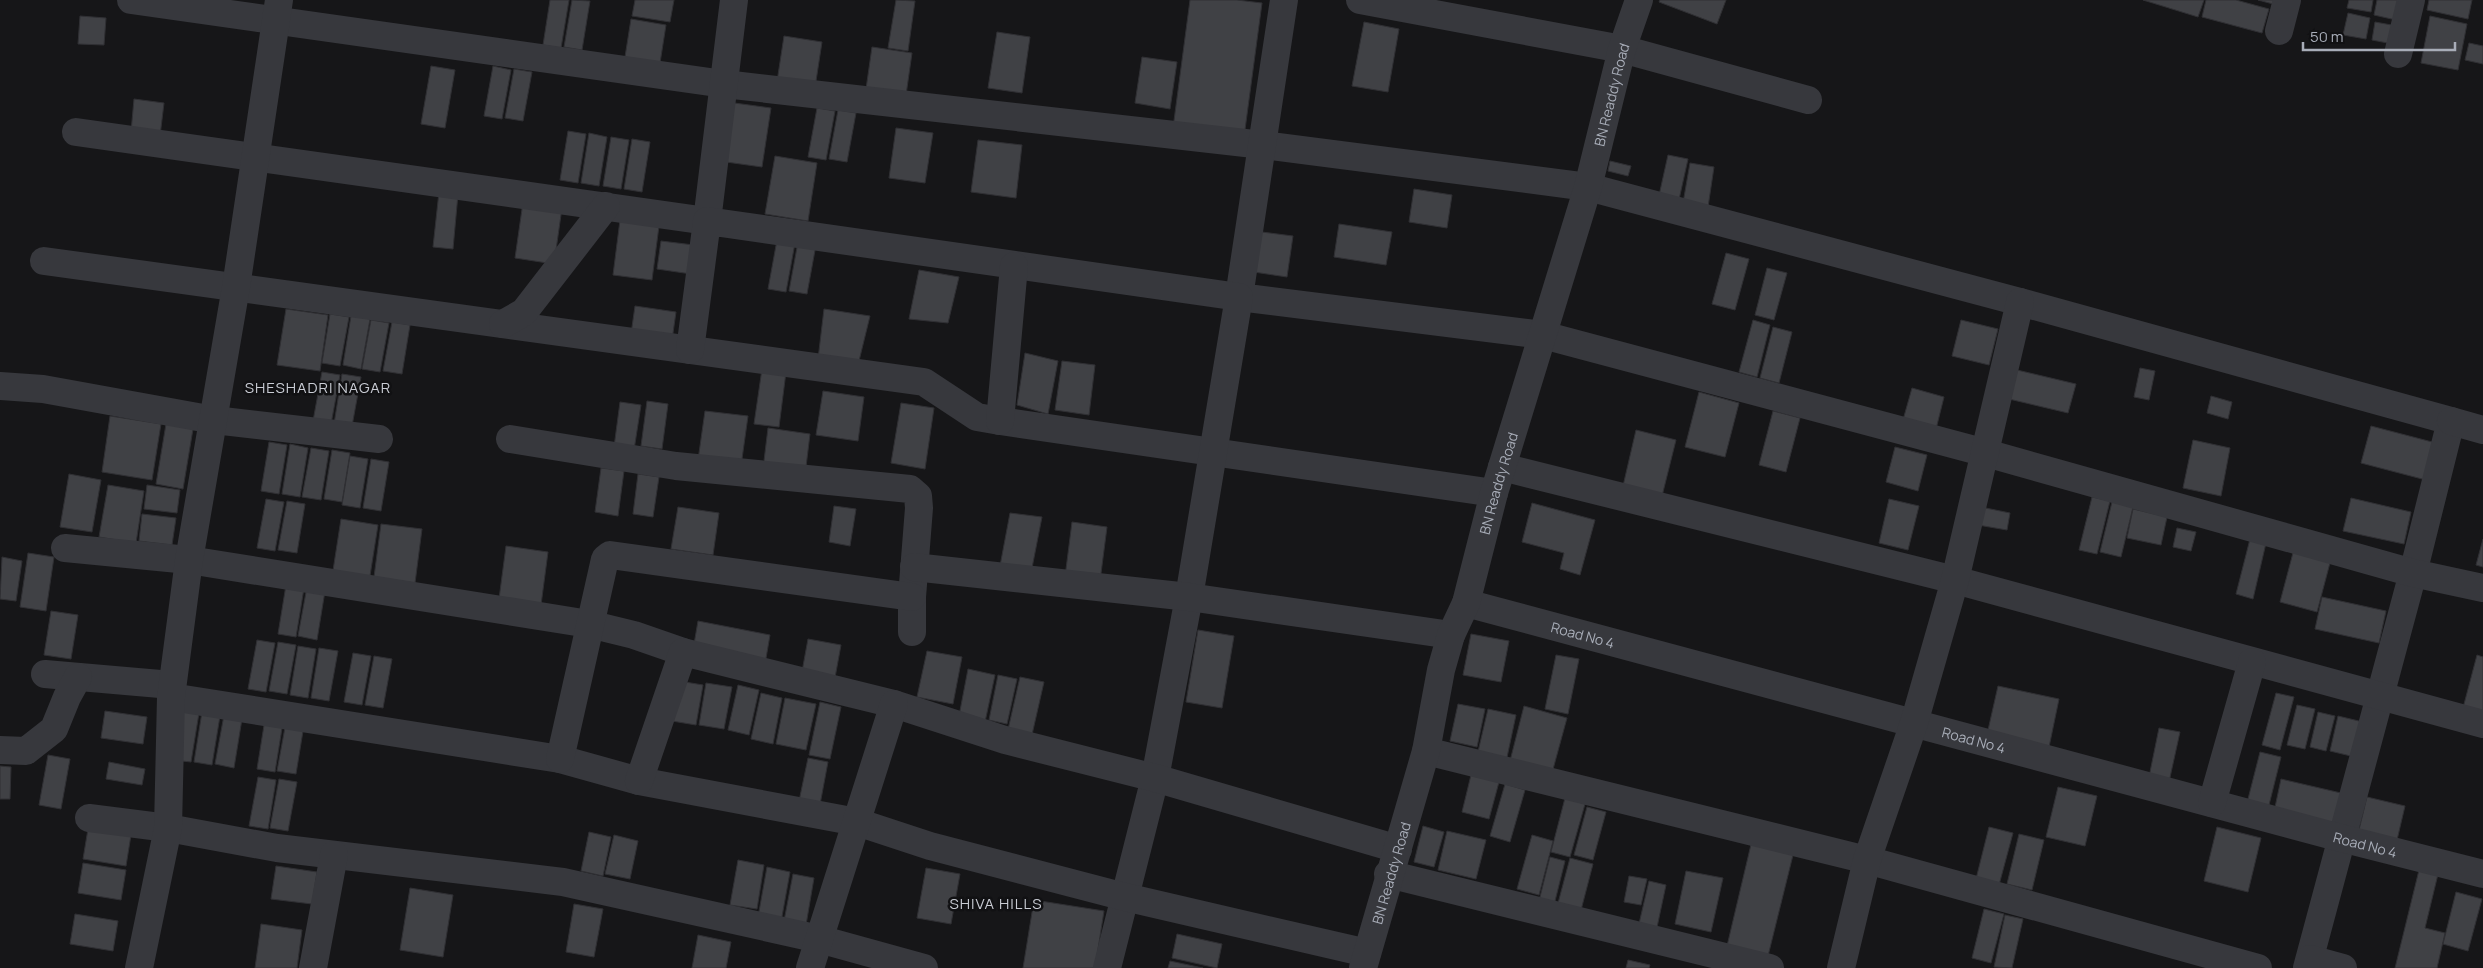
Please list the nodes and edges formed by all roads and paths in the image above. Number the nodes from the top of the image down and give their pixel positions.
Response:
1 (131, 0) edge
2 (734, 0) edge
3 (1284, 0) edge
4 (1360, 0) edge
5 (1640, 0) edge
6 (2287, 0) edge
7 (2411, 0) edge
8 (277, 10) edge
9 (2279, 31) dead end
10 (1622, 49) junction
11 (2398, 54) dead end
12 (724, 84) junction
13 (1808, 100) dead end
14 (76, 132) dead end
15 (1263, 144) junction
16 (257, 159) junction
17 (1588, 187) junction
18 (606, 206) junction
19 (707, 221) junction
20 (44, 261) dead end
21 (1014, 266) junction
22 (236, 287) junction
23 (1239, 297) junction
24 (2020, 302) junction
25 (502, 324) junction
26 (1543, 335) junction
27 (690, 350) junction
28 (0, 386) edge
29 (214, 420) junction
30 (1000, 421) junction
31 (2451, 421) junction
32 (2483, 430) edge
33 (510, 439) dead end
34 (379, 440) dead end
35 (1212, 451) junction
36 (1986, 453) junction
37 (1502, 467) junction
38 (1494, 493) junction
39 (66, 548) dead end
40 (189, 560) junction
41 (914, 567) junction
42 (2413, 573) junction
43 (1954, 580) junction
44 (2483, 588) edge
45 (912, 596) junction
46 (1189, 597) junction
47 (1466, 603) junction
48 (589, 624) junction
49 (912, 632) dead end
50 (1451, 636) junction
51 (683, 652) junction
52 (2252, 662) junction
53 (45, 674) dead end
54 (78, 677) junction
55 (171, 691) junction
56 (2380, 698) junction
57 (894, 704) junction
58 (1914, 722) junction
59 (2483, 724) edge
60 (0, 750) edge
61 (1426, 751) junction
62 (560, 759) junction
63 (1154, 778) junction
64 (639, 781) junction
65 (2212, 803) junction
66 (89, 818) dead end
67 (857, 822) junction
68 (168, 828) junction
69 (2341, 838) junction
70 (1398, 849) junction
71 (334, 855) junction
72 (1867, 860) junction
73 (1388, 874) junction
74 (2483, 874) edge
75 (1125, 897) junction
76 (819, 939) junction
77 (1365, 960) edge
78 (2309, 963) edge
79 (139, 968) edge
80 (314, 968) edge
81 (810, 968) edge
82 (924, 968) edge
83 (1107, 968) edge
84 (1770, 968) edge
85 (1841, 968) edge
86 (2258, 968) edge
87 (2343, 968) edge

1 - 8 street
2 - 12 street
3 - 15 street
4 - 10 street
5 - 10 street, BN Readdy Road
6 - 9 street
7 - 11 street
8 - 12 street
8 - 16 street
10 - 13 street
10 - 17 street, BN Readdy Road
12 - 15 street
12 - 19 street
14 - 16 street
15 - 17 street
15 - 23 street
16 - 18 street
16 - 22 street
17 - 24 street
17 - 26 street, BN Readdy Road
18 - 19 street
18 - 25 street
19 - 21 street
19 - 27 street
20 - 22 street
21 - 23 street
21 - 30 street
22 - 25 street
22 - 29 street
23 - 26 street
23 - 35 street
24 - 31 street
24 - 36 street
25 - 27 street
26 - 36 street
26 - 37 street, BN Readdy Road
27 - 30 street
28 - 29 street
29 - 34 street
29 - 40 street
30 - 35 street
31 - 32 street
31 - 42 street
33 - 41 street
35 - 38 street
35 - 46 street
36 - 42 street
36 - 43 street
37 - 38 street, BN Readdy Road
37 - 43 street
38 - 47 street, BN Readdy Road
39 - 40 street
40 - 48 street
40 - 55 street
41 - 45 street
41 - 46 street
42 - 44 street
42 - 56 street
43 - 52 street
43 - 58 street
45 - 48 street
45 - 49 street
46 - 50 street
46 - 63 street
47 - 50 street, BN Readdy Road
47 - 58 street, Road No 4
48 - 51 street
48 - 62 street
50 - 61 street, BN Readdy Road
51 - 57 street
51 - 64 street
52 - 56 street
52 - 65 street
53 - 54 street
54 - 55 street
54 - 60 street
55 - 62 street
55 - 68 street
56 - 59 street
56 - 69 street
57 - 63 street
57 - 67 street
58 - 65 street, Road No 4
58 - 72 street
61 - 70 street, BN Readdy Road
61 - 72 street
62 - 64 street
63 - 70 street
63 - 75 street
64 - 67 street
65 - 69 street, Road No 4
66 - 68 street
67 - 75 street
67 - 76 street
68 - 71 street
68 - 79 street
69 - 74 street, Road No 4
69 - 78 street
70 - 73 street, BN Readdy Road
71 - 76 street
71 - 80 street
72 - 85 street
72 - 86 street
73 - 77 street, BN Readdy Road
73 - 84 street
75 - 77 street
75 - 83 street
76 - 81 street
76 - 82 street
78 - 87 street

